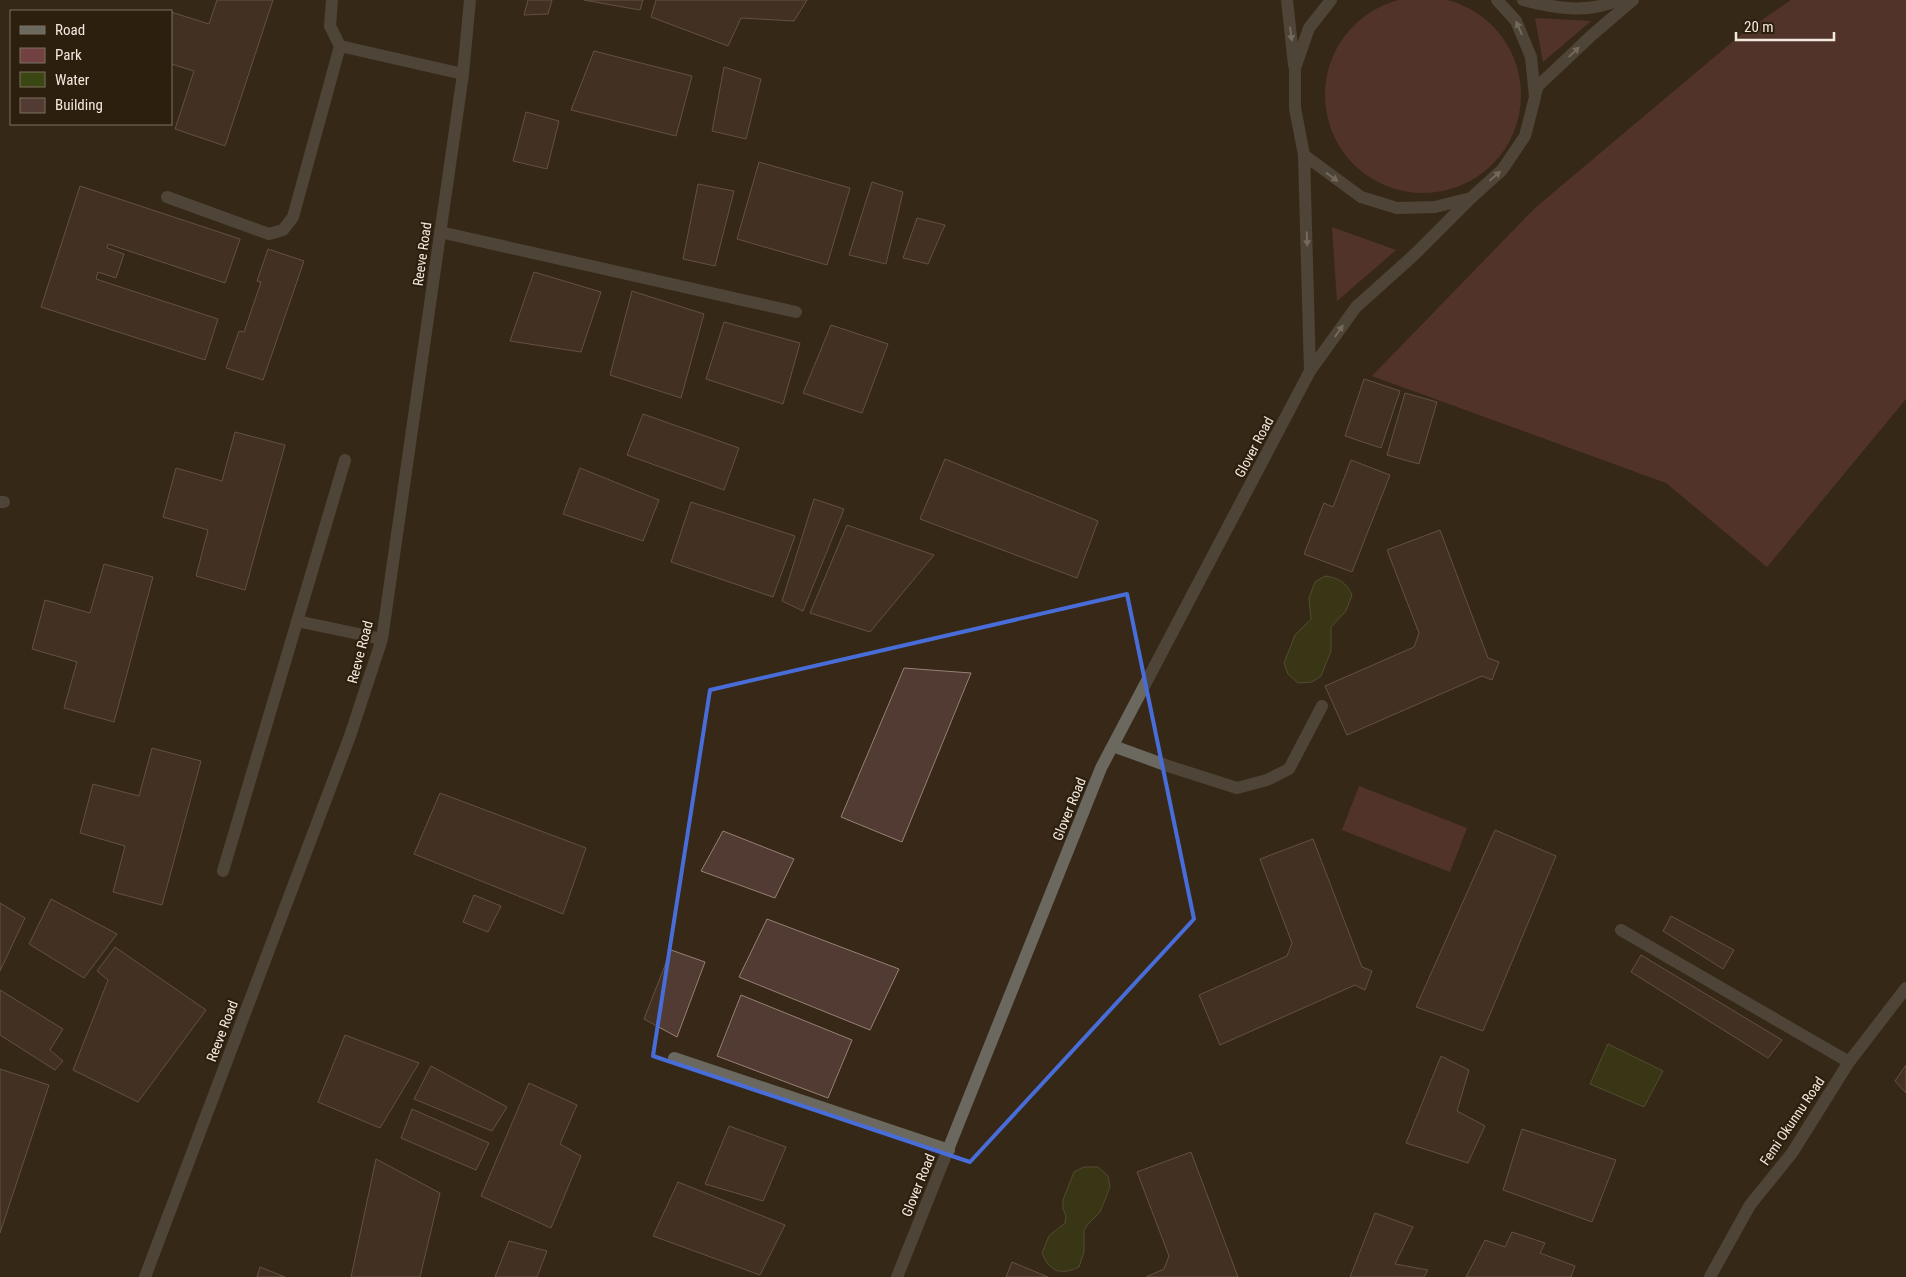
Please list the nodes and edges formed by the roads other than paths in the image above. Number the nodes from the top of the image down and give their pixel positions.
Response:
1 (332, 0) edge
2 (470, 0) edge
3 (1287, 0) edge
4 (1331, 0) edge
5 (1497, 0) edge
6 (1523, 0) edge
7 (1618, 0) edge
8 (1633, 0) edge
9 (340, 46) junction
10 (1295, 68) junction
11 (463, 74) junction
12 (1525, 136) junction
13 (1304, 155) junction
14 (167, 197) dead end
15 (1471, 198) junction
16 (440, 232) junction
17 (796, 312) dead end
18 (1310, 371) junction
19 (345, 460) dead end
20 (297, 621) junction
21 (382, 639) junction
22 (1322, 706) dead end
23 (1113, 746) junction
24 (224, 871) dead end
25 (1621, 930) dead end
26 (1906, 988) edge
27 (674, 1058) dead end
28 (1849, 1062) junction
29 (949, 1150) junction
30 (145, 1277) edge
31 (897, 1277) edge
32 (1710, 1277) edge

1 - 9 street
2 - 11 street, Reeve Road
3 -> 10 street
4 - 10 street
12 -> 5 street
6 - 7 street
12 -> 8 street
9 - 11 street
9 - 14 street
10 - 13 street, Glover Road
11 - 16 street, Reeve Road
15 -> 12 street, Glover Road
13 -> 15 street
13 -> 18 street, Glover Road
18 -> 15 street, Glover Road
16 - 17 street
16 - 21 street, Reeve Road
18 - 23 street, Glover Road
19 - 20 street
20 - 21 street
20 - 24 street
21 - 30 street, Reeve Road
22 - 23 street
23 - 29 street, Glover Road
25 - 28 street
26 - 28 street, Femi Okunnu Road
27 - 29 street
28 - 32 street, Femi Okunnu Road
29 - 31 street, Glover Road

